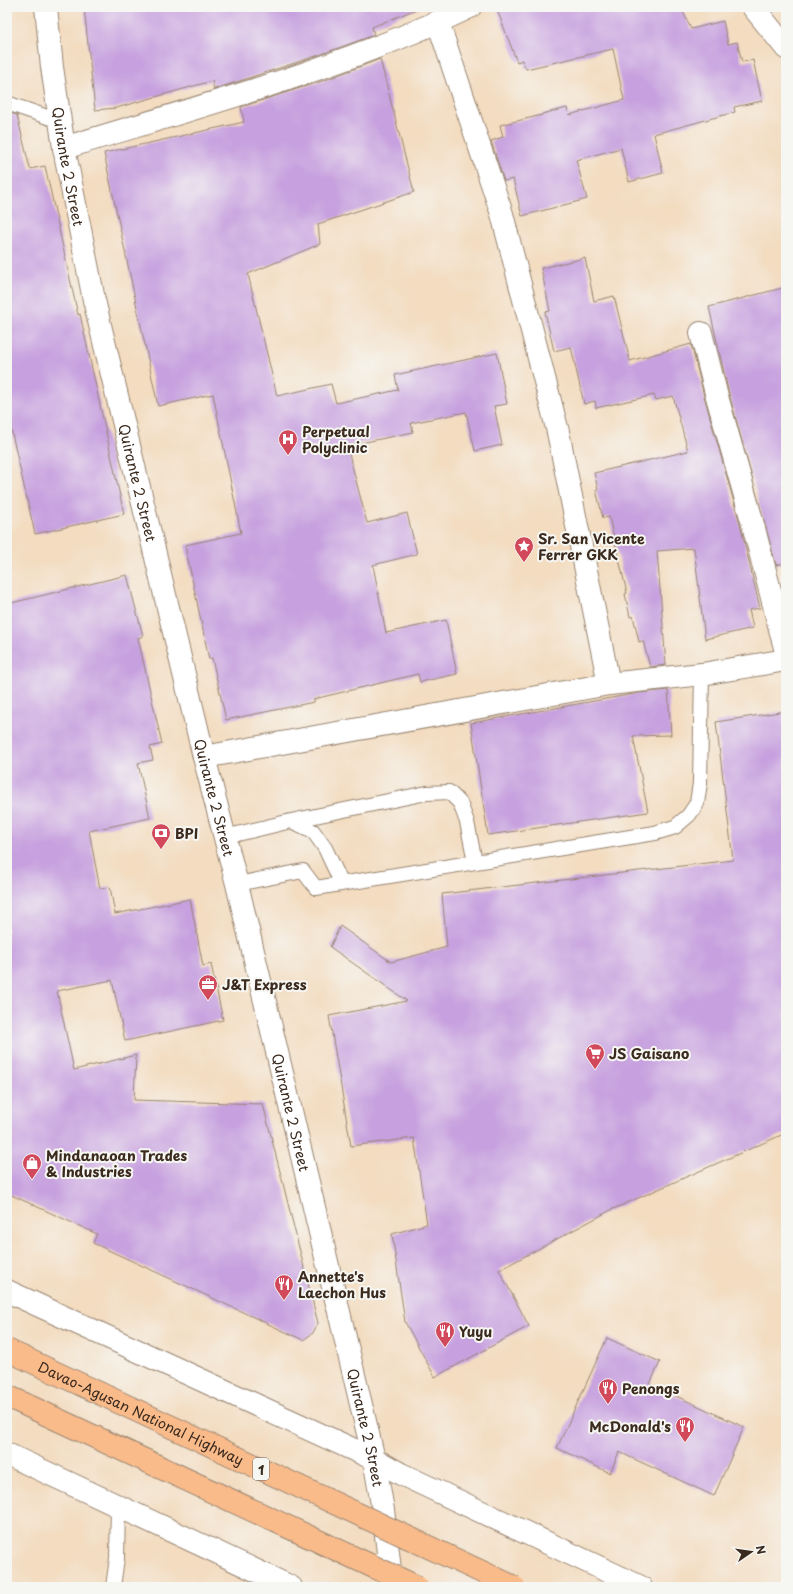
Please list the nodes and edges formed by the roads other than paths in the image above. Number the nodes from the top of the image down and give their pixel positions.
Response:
1 (46, 7) edge
2 (470, 7) edge
3 (753, 7) edge
4 (438, 22) junction
5 (786, 48) edge
6 (7, 103) edge
7 (59, 121) junction
8 (64, 148) junction
9 (701, 333) dead end
10 (786, 652) edge
11 (786, 660) edge
12 (702, 674) junction
13 (609, 684) junction
14 (204, 757) junction
15 (291, 821) junction
16 (225, 837) junction
17 (475, 862) junction
18 (237, 884) junction
19 (342, 884) junction
20 (7, 1291) edge
21 (7, 1350) edge
22 (7, 1396) edge
23 (7, 1454) edge
24 (374, 1459) junction
25 (118, 1506) junction
26 (113, 1587) edge
27 (291, 1587) edge
28 (392, 1587) edge
29 (417, 1587) edge
30 (514, 1587) edge
31 (641, 1587) edge

1 - 7 street, Quirante 2 Street
2 - 4 street
3 - 5 street
4 - 8 street
4 - 13 street
6 - 7 lane
7 - 8 street, Quirante 2 Street
8 - 14 street, Quirante 2 Street
9 - 10 street
11 - 12 street
12 - 13 street
12 - 17 lane
13 - 14 street
14 - 16 street, Quirante 2 Street
15 - 16 lane
15 - 17 lane
15 - 19 lane
16 - 18 street, Quirante 2 Street
17 - 19 lane
18 - 19 lane
18 - 24 street, Quirante 2 Street
20 - 24 street
21 - 30 highway, Davao-Agusan National Highway / 1, bridge
22 - 29 highway, bridge
23 - 25 street
24 - 28 street, Quirante 2 Street
24 - 31 street
25 - 26 lane
25 - 27 street

